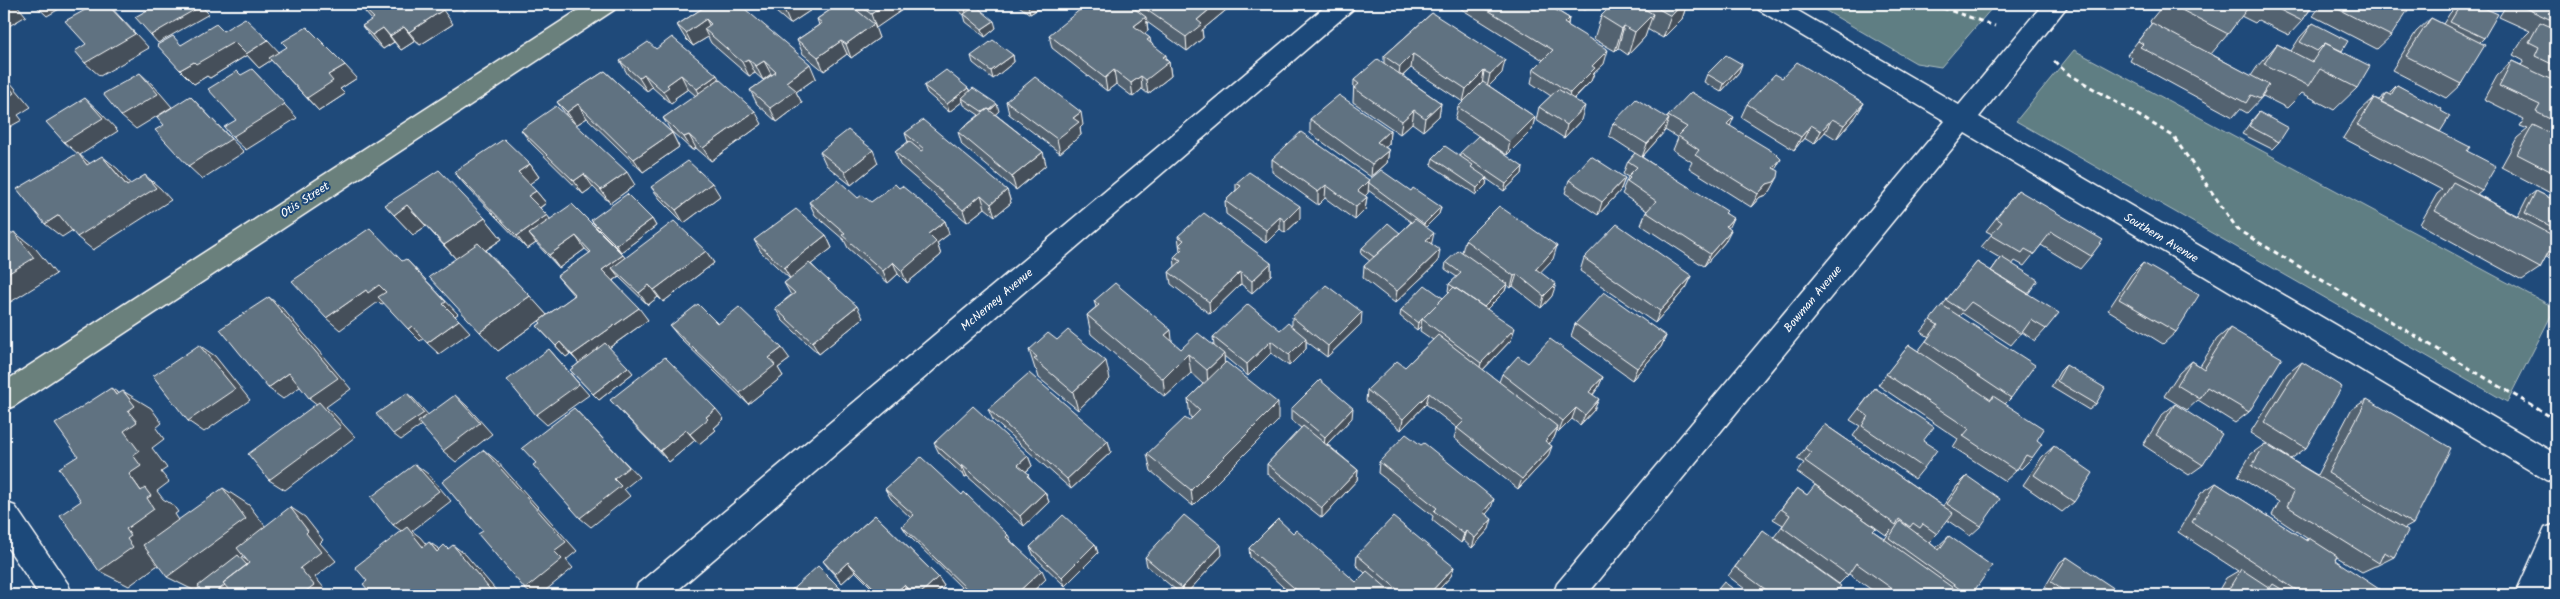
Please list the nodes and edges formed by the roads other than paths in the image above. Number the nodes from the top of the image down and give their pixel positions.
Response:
1 (606, 4) edge
2 (1344, 4) edge
3 (1767, 4) edge
4 (2057, 4) edge
5 (1961, 120) junction
6 (4, 397) edge
7 (2556, 470) edge
8 (4, 516) edge
9 (2556, 538) edge
10 (56, 595) edge
11 (649, 595) edge
12 (1568, 595) edge
13 (2530, 595) edge

1 - 6 main road, Otis Street
2 - 11 street, McNerney Avenue
3 - 5 street, Southern Avenue
4 - 5 street, Bowman Avenue
5 - 7 street, Southern Avenue
5 - 12 street, Bowman Avenue
8 - 10 street
9 - 13 street

